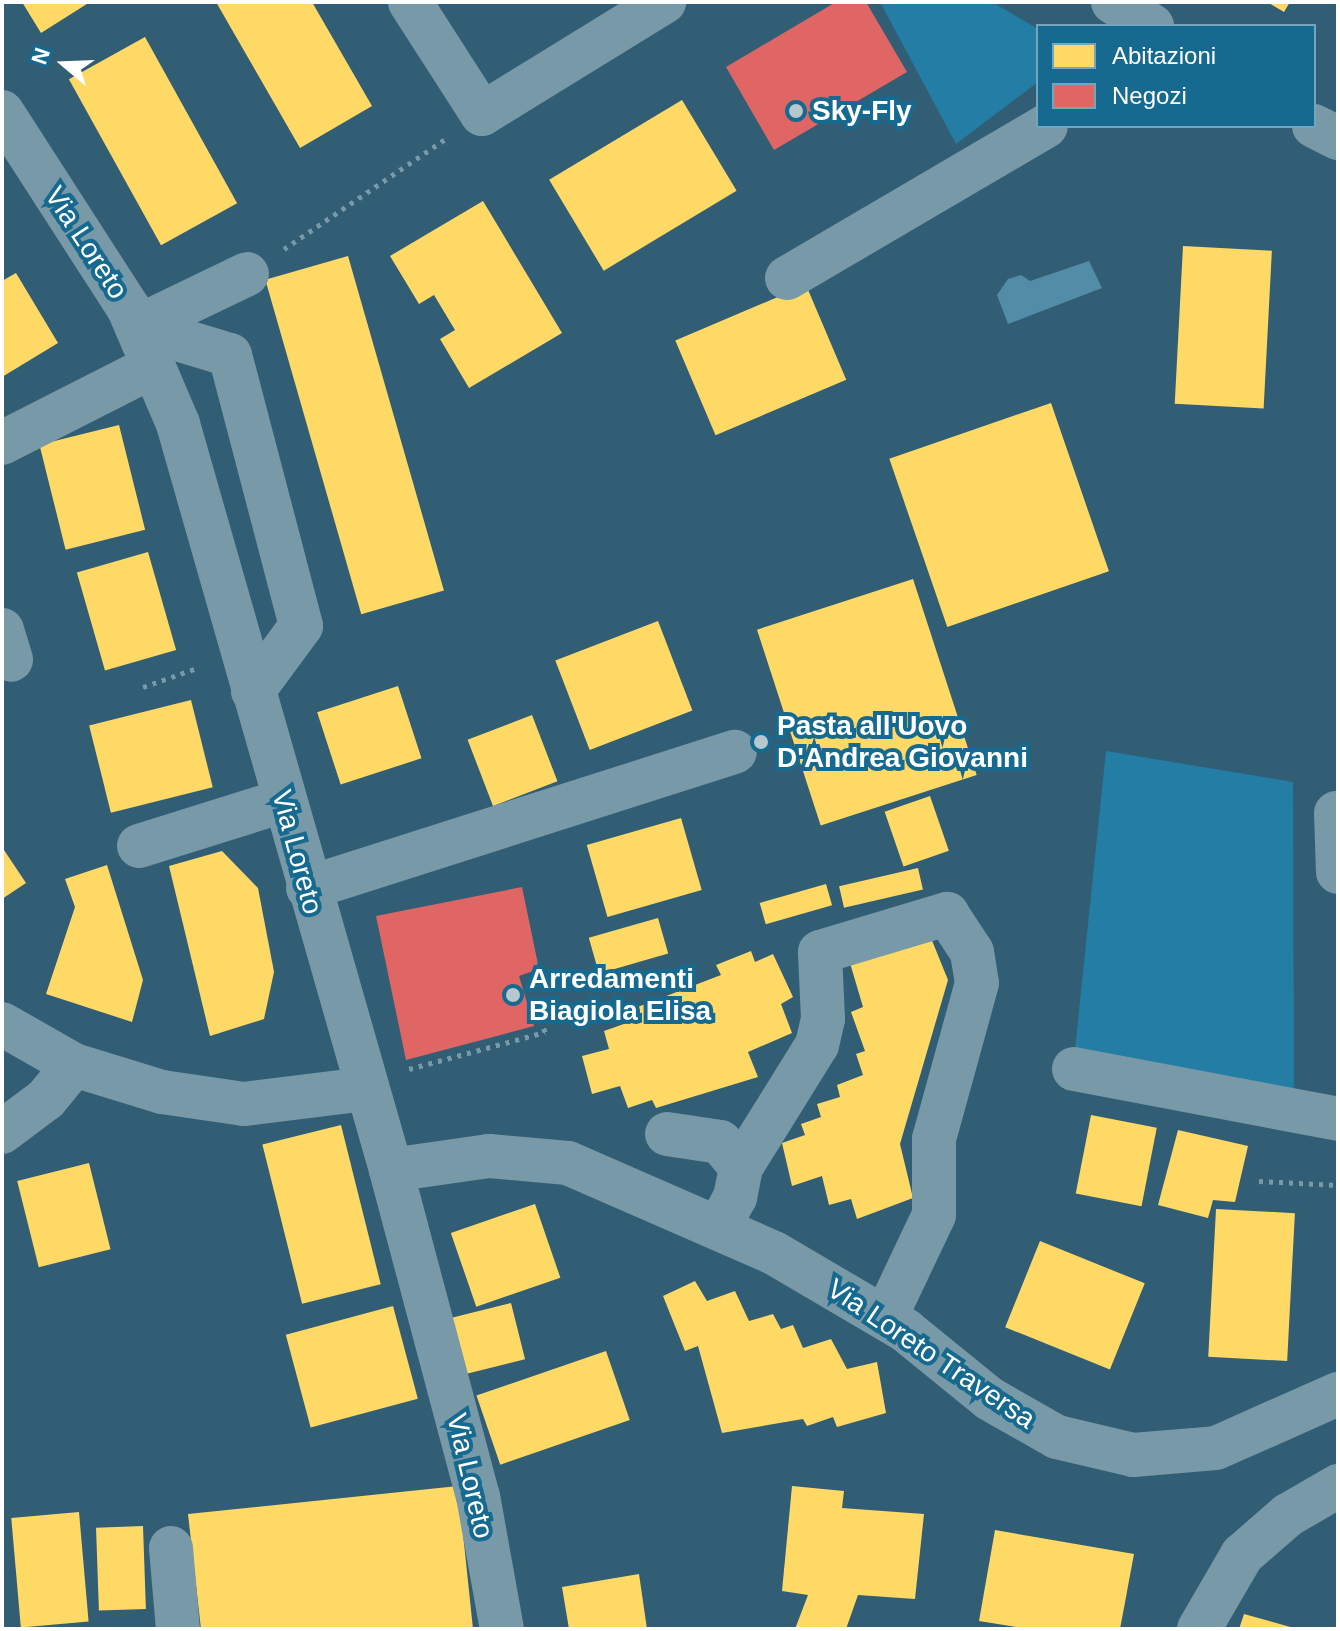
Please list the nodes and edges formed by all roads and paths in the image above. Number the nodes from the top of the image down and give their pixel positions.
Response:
1 (410, 2) edge
2 (664, 2) edge
3 (1113, 2) edge
4 (1149, 24) edge
5 (2, 112) edge
6 (482, 114) junction
7 (1316, 127) edge
8 (1043, 128) edge
9 (1338, 138) edge
10 (247, 274) joint
11 (787, 278) dead end
12 (137, 327) junction
13 (153, 366) junction
14 (2, 443) edge
15 (248, 672) junction
16 (143, 687) dead end
17 (735, 752) dead end
18 (283, 801) junction
19 (1336, 813) edge
20 (139, 846) dead end
21 (1338, 872) edge
22 (308, 888) junction
23 (534, 996) dead end
24 (2, 1024) edge
25 (74, 1065) junction
26 (1074, 1069) dead end
27 (363, 1086) junction
28 (1338, 1119) edge
29 (2, 1132) edge
30 (667, 1134) dead end
31 (741, 1167) junction
32 (391, 1170) junction
33 (1259, 1181) dead end
34 (1338, 1185) edge
35 (719, 1227) junction
36 (885, 1318) junction
37 (1338, 1394) edge
38 (1338, 1486) edge
39 (171, 1548) dead end
40 (178, 1629) edge
41 (502, 1629) edge
42 (1199, 1629) edge

1 - 6 street
2 - 6 street
3 - 4 street
5 - 12 street, Via Loreto
6 - 10 path
7 - 9 street
8 - 11 street
10 - 12 street
12 - 13 street, Via Loreto
12 - 15 street
13 - 14 street
13 - 15 street, Via Loreto
15 - 16 path
15 - 18 street, Via Loreto
17 - 22 street
18 - 20 street
18 - 22 street, Via Loreto
19 - 21 street
22 - 27 street, Via Loreto
23 - 27 path
24 - 25 street
25 - 27 street
25 - 29 street
26 - 28 street
27 - 32 street, Via Loreto
30 - 31 street
31 - 35 street
31 - 36 street
32 - 35 street, Via Loreto Traversa
32 - 41 street, Via Loreto
33 - 34 path
35 - 36 street, Via Loreto Traversa
36 - 37 street, Via Loreto Traversa
38 - 42 street
39 - 40 street

